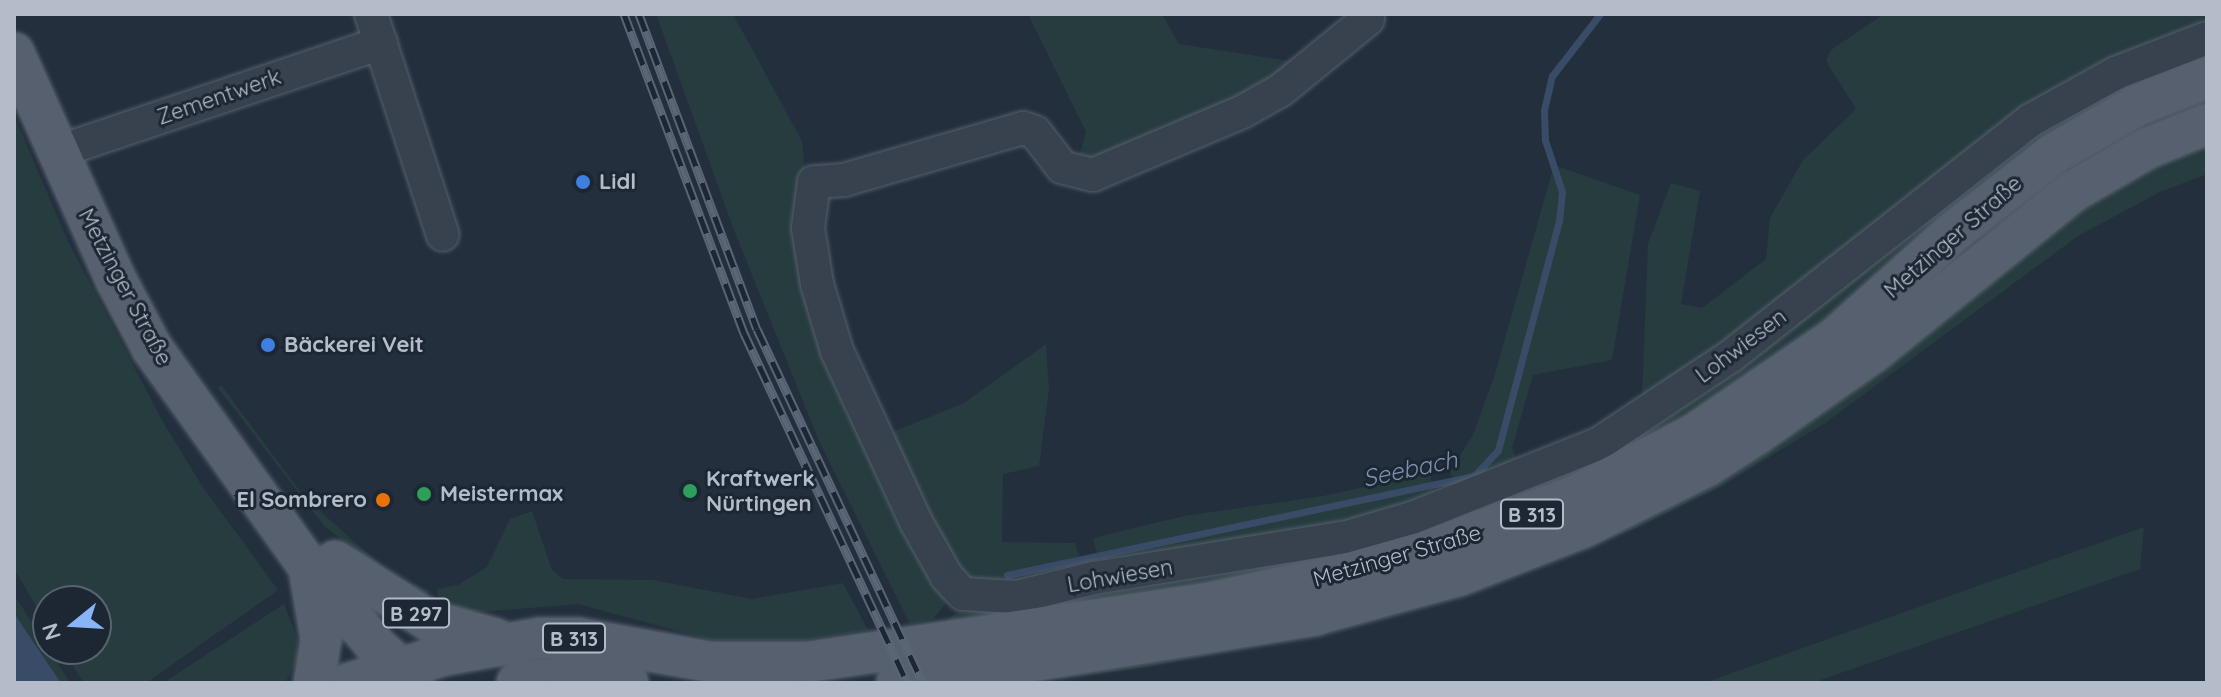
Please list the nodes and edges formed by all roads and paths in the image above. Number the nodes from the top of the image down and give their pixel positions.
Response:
1 (1368, 19) dead end
2 (376, 28) edge
3 (2207, 38) edge
4 (14, 53) edge
5 (2207, 78) edge
6 (2207, 124) edge
7 (57, 152) junction
8 (443, 235) dead end
9 (321, 564) junction
10 (508, 642) junction
11 (406, 663) edge
12 (314, 683) edge
13 (350, 683) edge
14 (517, 683) edge
15 (628, 683) edge
16 (897, 683) edge

1 - 3 street, Lohwiesen
2 - 7 street, Zementwerk
2 - 8 street, Zementwerk
4 - 7 main road, Metzinger Straße / B 297
5 - 10 main road, Metzinger Straße / B 313
6 - 16 main road, Metzinger Straße / B 313
7 - 9 main road, Metzinger Straße / B 297
9 - 10 main road, B 297
9 - 11 main road, Metzinger Straße / B 297
9 - 12 main road, B 297
10 - 11 main road, B 313
11 - 13 main road, B 313
14 - 15 main road, B 313

